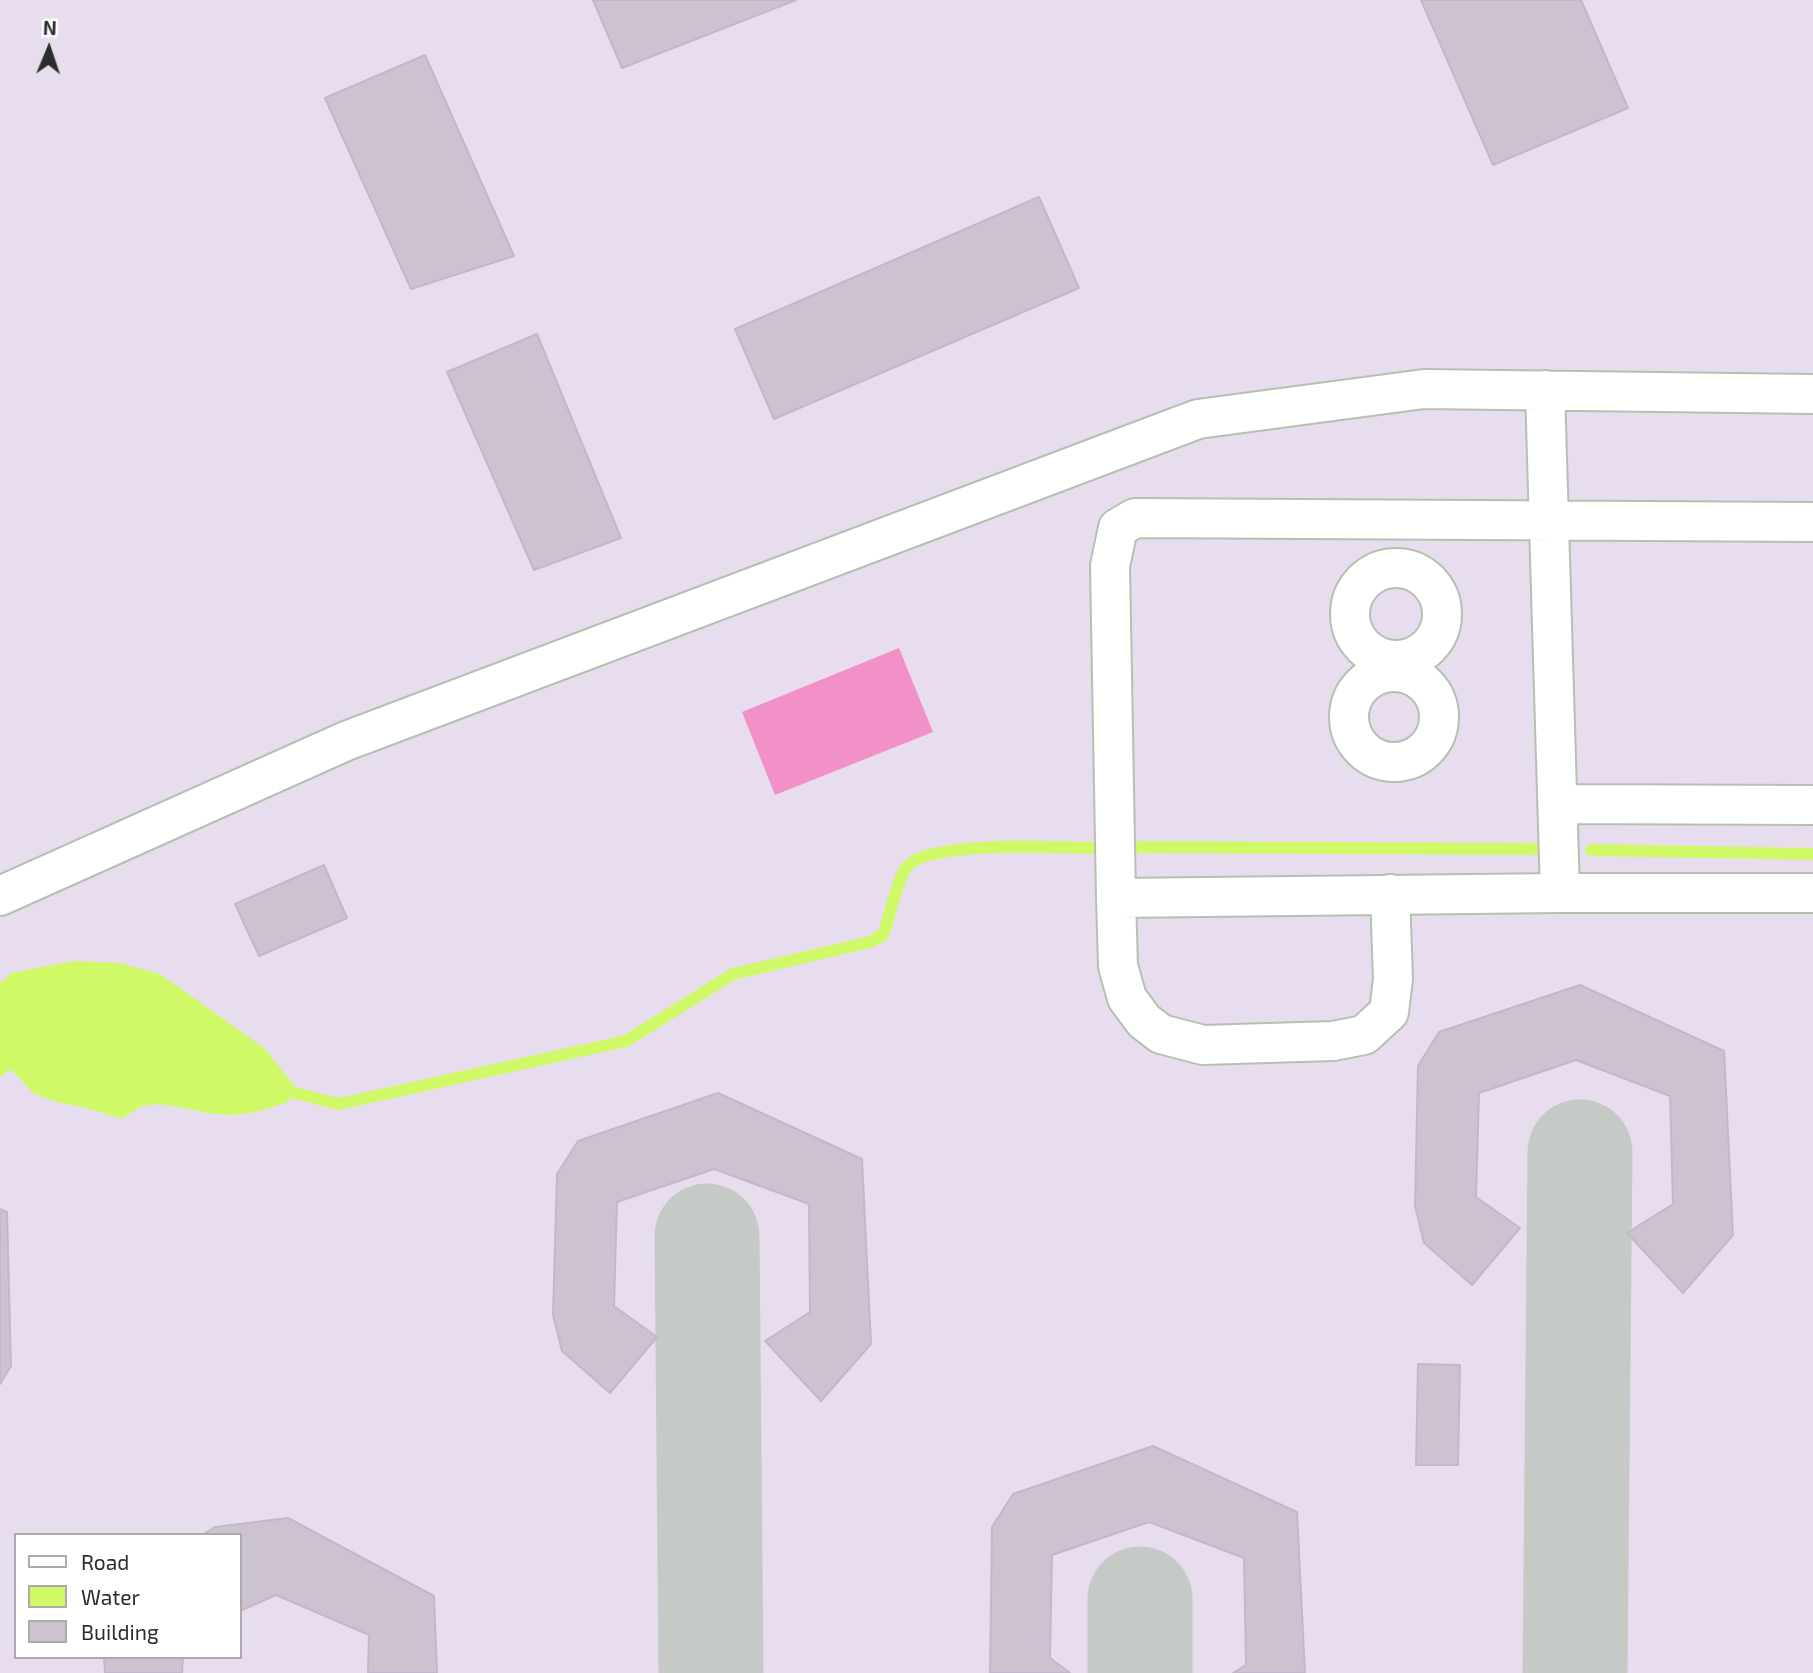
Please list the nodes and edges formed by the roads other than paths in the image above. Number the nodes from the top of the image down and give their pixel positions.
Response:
1 (1545, 390) junction
2 (1813, 394) edge
3 (1549, 519) junction
4 (1396, 521) junction
5 (1813, 522) edge
6 (1398, 568) junction
7 (1558, 804) junction
8 (1813, 805) edge
9 (1560, 893) junction
10 (1813, 893) edge
11 (1390, 894) junction
12 (0, 896) edge
13 (1116, 898) junction

1 - 2 street
1 - 3 street
1 - 12 street
3 - 4 street
3 - 5 street
3 - 7 street
4 - 6 street
4 - 13 street
6 - 6 street
7 - 8 street
7 - 9 street
9 - 10 street
9 - 11 street
11 - 13 street
11 - 13 street

